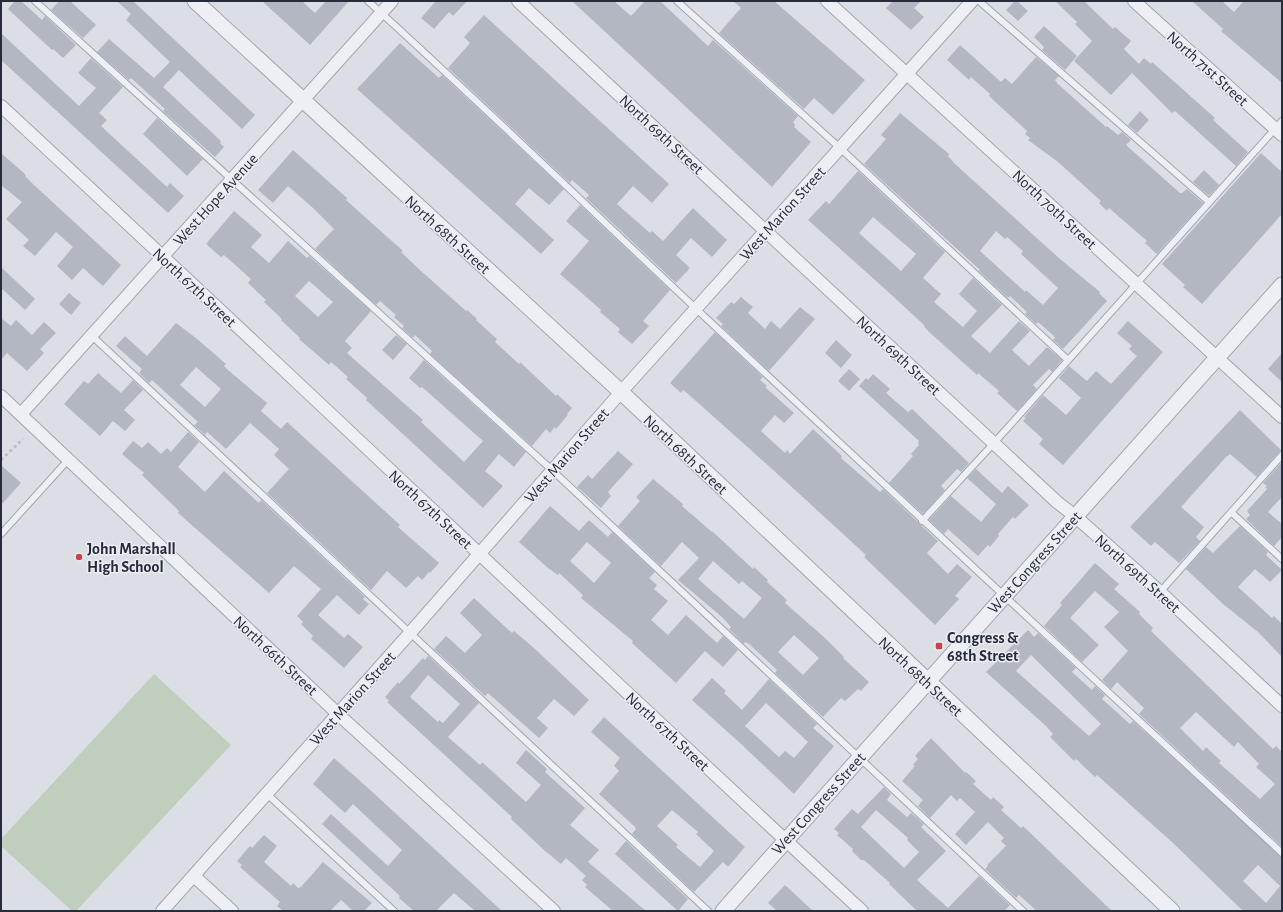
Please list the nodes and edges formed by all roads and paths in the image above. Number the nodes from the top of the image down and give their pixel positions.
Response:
1 (35, 1) edge
2 (195, 1) edge
3 (368, 1) edge
4 (392, 1) edge
5 (518, 1) edge
6 (677, 1) edge
7 (827, 1) edge
8 (972, 1) edge
9 (979, 1) edge
10 (1134, 1) edge
11 (381, 13) junction
12 (907, 73) junction
13 (302, 101) junction
14 (1, 106) edge
15 (1280, 128) edge
16 (840, 148) junction
17 (232, 178) junction
18 (1209, 202) junction
19 (766, 230) junction
20 (163, 256) junction
21 (1136, 284) junction
22 (1282, 285) edge
23 (695, 309) junction
24 (91, 335) junction
25 (1216, 358) junction
26 (1068, 360) junction
27 (621, 392) junction
28 (1, 396) edge
29 (21, 414) junction
30 (1282, 417) edge
31 (22, 439) dead end
32 (994, 443) junction
33 (1282, 455) edge
34 (69, 459) junction
35 (1, 460) edge
36 (552, 470) junction
37 (1231, 512) junction
38 (1075, 516) junction
39 (922, 521) junction
40 (1, 534) edge
41 (479, 555) junction
42 (1282, 559) edge
43 (1160, 592) junction
44 (1004, 595) junction
45 (410, 633) junction
46 (926, 681) junction
47 (1282, 706) edge
48 (338, 714) junction
49 (859, 758) junction
50 (267, 794) junction
51 (786, 840) junction
52 (1282, 853) edge
53 (194, 876) junction
54 (162, 911) edge
55 (232, 911) edge
56 (394, 911) edge
57 (554, 911) edge
58 (708, 911) edge
59 (723, 911) edge
60 (862, 911) edge
61 (1023, 911) edge
62 (1172, 911) edge

1 - 17 lane
2 - 13 street, North 68th Street
3 - 11 lane
4 - 11 street, West Hope Avenue
5 - 19 street, North 69th Street
6 - 16 lane
7 - 12 street, North 70th Street
8 - 12 street, West Marion Street
9 - 18 lane
10 - 15 street, North 71st Street
11 - 13 street, West Hope Avenue
11 - 23 lane
12 - 16 street, West Marion Street
12 - 21 street, North 70th Street
13 - 17 street, West Hope Avenue
13 - 27 street, North 68th Street
14 - 20 street, North 67th Street
15 - 18 lane
16 - 19 street, West Marion Street
16 - 26 lane
17 - 20 street, West Hope Avenue
17 - 36 lane
18 - 21 lane
19 - 23 street, West Marion Street
19 - 32 street, North 69th Street
20 - 24 street, West Hope Avenue
20 - 41 street, North 67th Street
21 - 25 street, North 70th Street
21 - 26 lane
22 - 25 street, West Congress Street
23 - 27 street, West Marion Street
23 - 39 lane
24 - 29 street, West Hope Avenue
24 - 45 lane
25 - 30 street, North 70th Street
25 - 38 street, West Congress Street
26 - 32 lane
27 - 36 street, West Marion Street
27 - 46 street, North 68th Street
28 - 29 street, North 66th Street
29 - 34 street, North 66th Street
31 - 35 path
32 - 38 street, North 69th Street
32 - 39 lane
33 - 37 lane
34 - 40 lane
34 - 48 street, North 66th Street
36 - 41 street, West Marion Street
36 - 49 lane
37 - 42 lane
37 - 43 lane
38 - 43 street, North 69th Street
38 - 44 street, West Congress Street
39 - 44 lane
41 - 45 street, West Marion Street
41 - 51 street, North 67th Street
43 - 47 street, North 69th Street
44 - 46 street, West Congress Street
44 - 52 lane
45 - 48 street, West Marion Street
45 - 58 lane
46 - 49 street, West Congress Street
46 - 62 street, North 68th Street
48 - 50 street, West Marion Street
48 - 57 street, North 66th Street
49 - 51 street, West Congress Street
49 - 61 lane
50 - 53 street, West Marion Street
50 - 56 lane
51 - 59 street, West Congress Street
51 - 60 street, North 67th Street
53 - 54 street, West Marion Street
53 - 55 street

